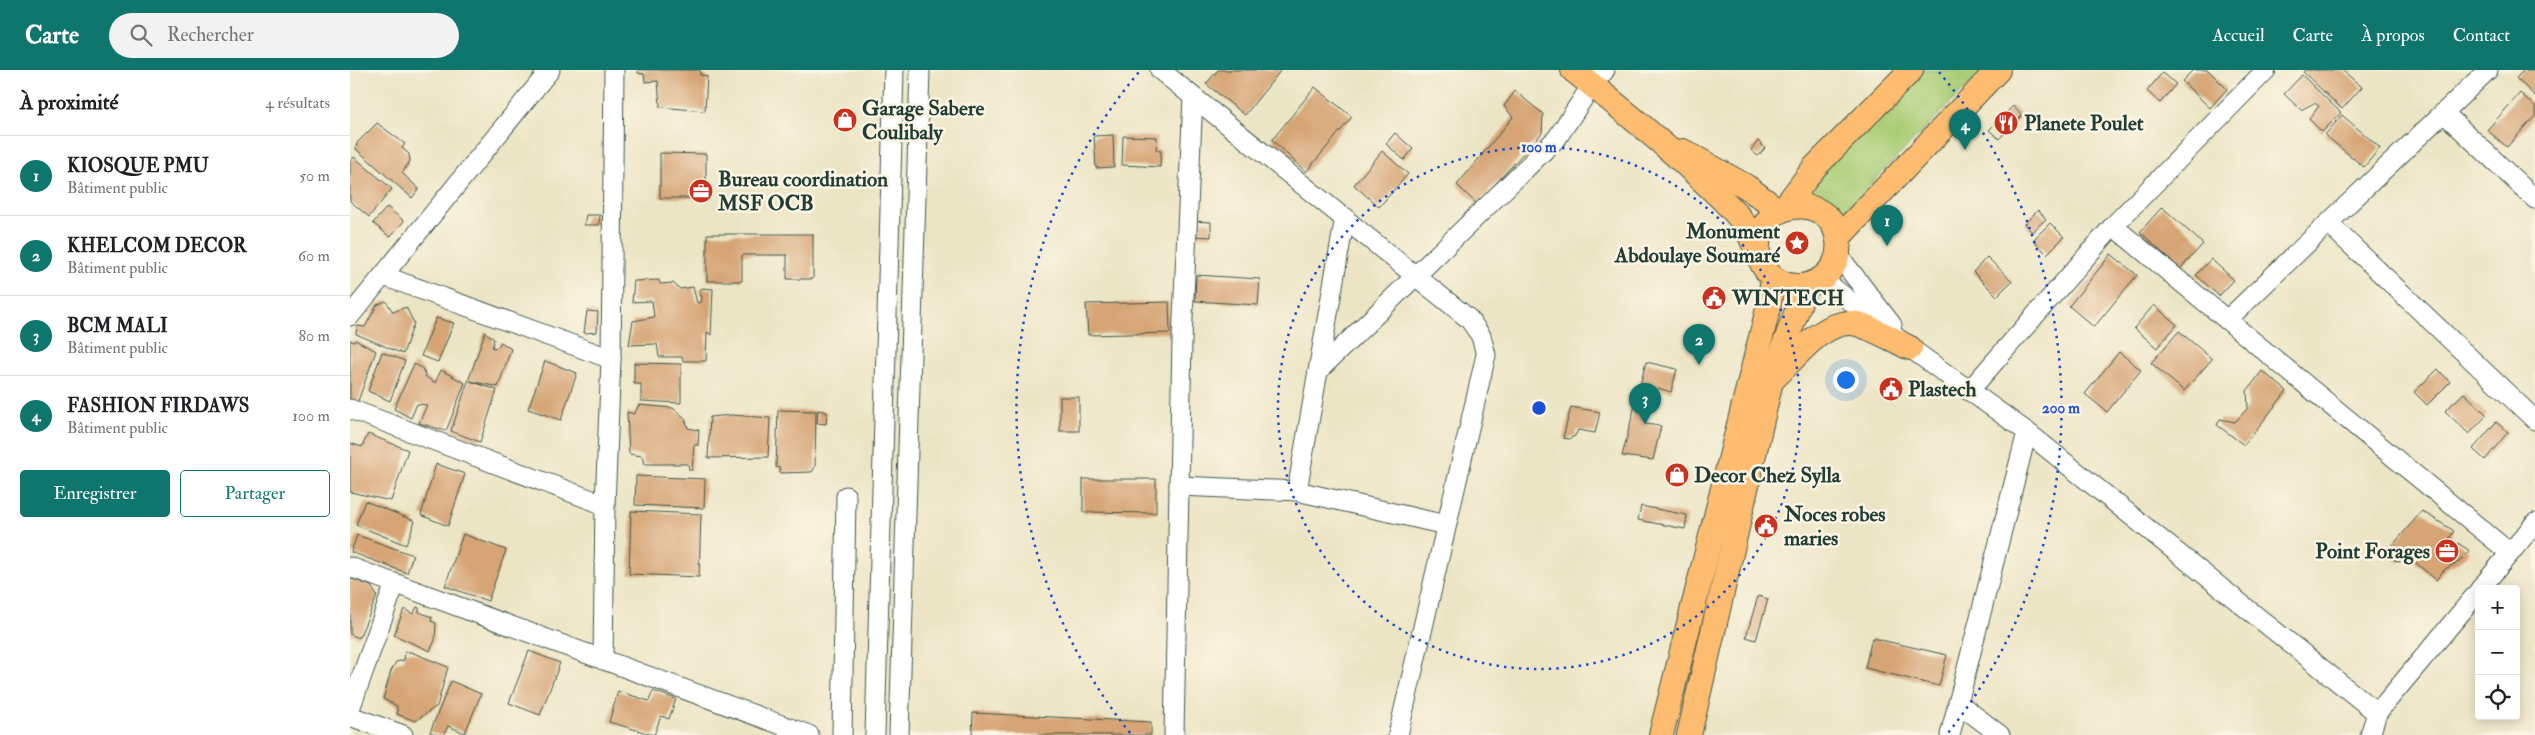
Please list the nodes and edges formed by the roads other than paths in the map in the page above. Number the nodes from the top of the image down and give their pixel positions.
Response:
1 (550, 70) edge
2 (614, 70) edge
3 (894, 70) edge
4 (920, 70) edge
5 (1160, 70) edge
6 (1573, 70) edge
7 (1910, 70) edge
8 (1998, 70) edge
9 (2266, 70) edge
10 (2488, 70) edge
11 (1598, 77) edge
12 (1193, 97) junction
13 (2445, 114) junction
14 (1657, 137) junction
15 (2535, 199) edge
16 (1782, 209) junction
17 (1345, 217) junction
18 (2328, 224) junction
19 (2113, 226) junction
20 (1838, 246) junction
21 (1758, 254) junction
22 (384, 276) junction
23 (1416, 276) junction
24 (1773, 278) junction
25 (1814, 282) junction
26 (350, 316) edge
27 (2227, 320) junction
28 (1910, 348) junction
29 (611, 359) junction
30 (1318, 371) junction
31 (1771, 381) junction
32 (1969, 391) junction
33 (350, 408) edge
34 (2535, 420) edge
35 (2027, 432) junction
36 (1179, 486) junction
37 (1297, 491) junction
38 (846, 496) dead end
39 (605, 505) junction
40 (2535, 523) edge
41 (1446, 525) junction
42 (2510, 553) junction
43 (350, 567) edge
44 (395, 583) junction
45 (2484, 585) edge
46 (2475, 596) edge
47 (604, 660) junction
48 (1958, 703) junction
49 (350, 709) edge
50 (2377, 713) junction
51 (350, 716) edge
52 (403, 735) edge
53 (809, 735) edge
54 (842, 735) edge
55 (875, 735) edge
56 (899, 735) edge
57 (1174, 735) edge
58 (1398, 735) edge
59 (1661, 735) edge
60 (1690, 735) edge
61 (1950, 735) edge
62 (2000, 735) edge
63 (2370, 735) edge

1 - 22 street
2 - 29 street
3 - 55 street
4 - 56 street
5 - 12 street
6 - 11 main road
7 - 16 main road
8 - 20 main road
9 - 19 street
10 - 13 street
11 - 14 main road
11 - 23 street
12 - 17 street
12 - 36 street
13 - 15 street
13 - 18 street
14 - 16 main road
14 - 21 main road
16 - 20 main road
16 - 21 main road
17 - 23 street
17 - 30 street
18 - 27 street
18 - 34 street
19 - 27 street
19 - 32 street
20 - 25 main road
20 - 28 street
21 - 24 main road
22 - 26 street
22 - 29 street
23 - 30 street
23 - 41 street
24 - 25 main road
24 - 59 main road
25 - 28 street
25 - 31 main road
27 - 42 street
28 - 31 main road
28 - 32 street
29 - 39 street
30 - 37 street
31 - 60 main road
32 - 35 street
33 - 39 street
35 - 48 street
35 - 50 street
36 - 37 street
36 - 57 street
37 - 41 street
38 - 54 street
39 - 47 street
40 - 42 street
41 - 58 street
42 - 45 street
43 - 44 street
44 - 47 street
44 - 49 street
46 - 50 street
47 - 53 street
48 - 61 street
48 - 62 street
50 - 63 street
51 - 52 street

